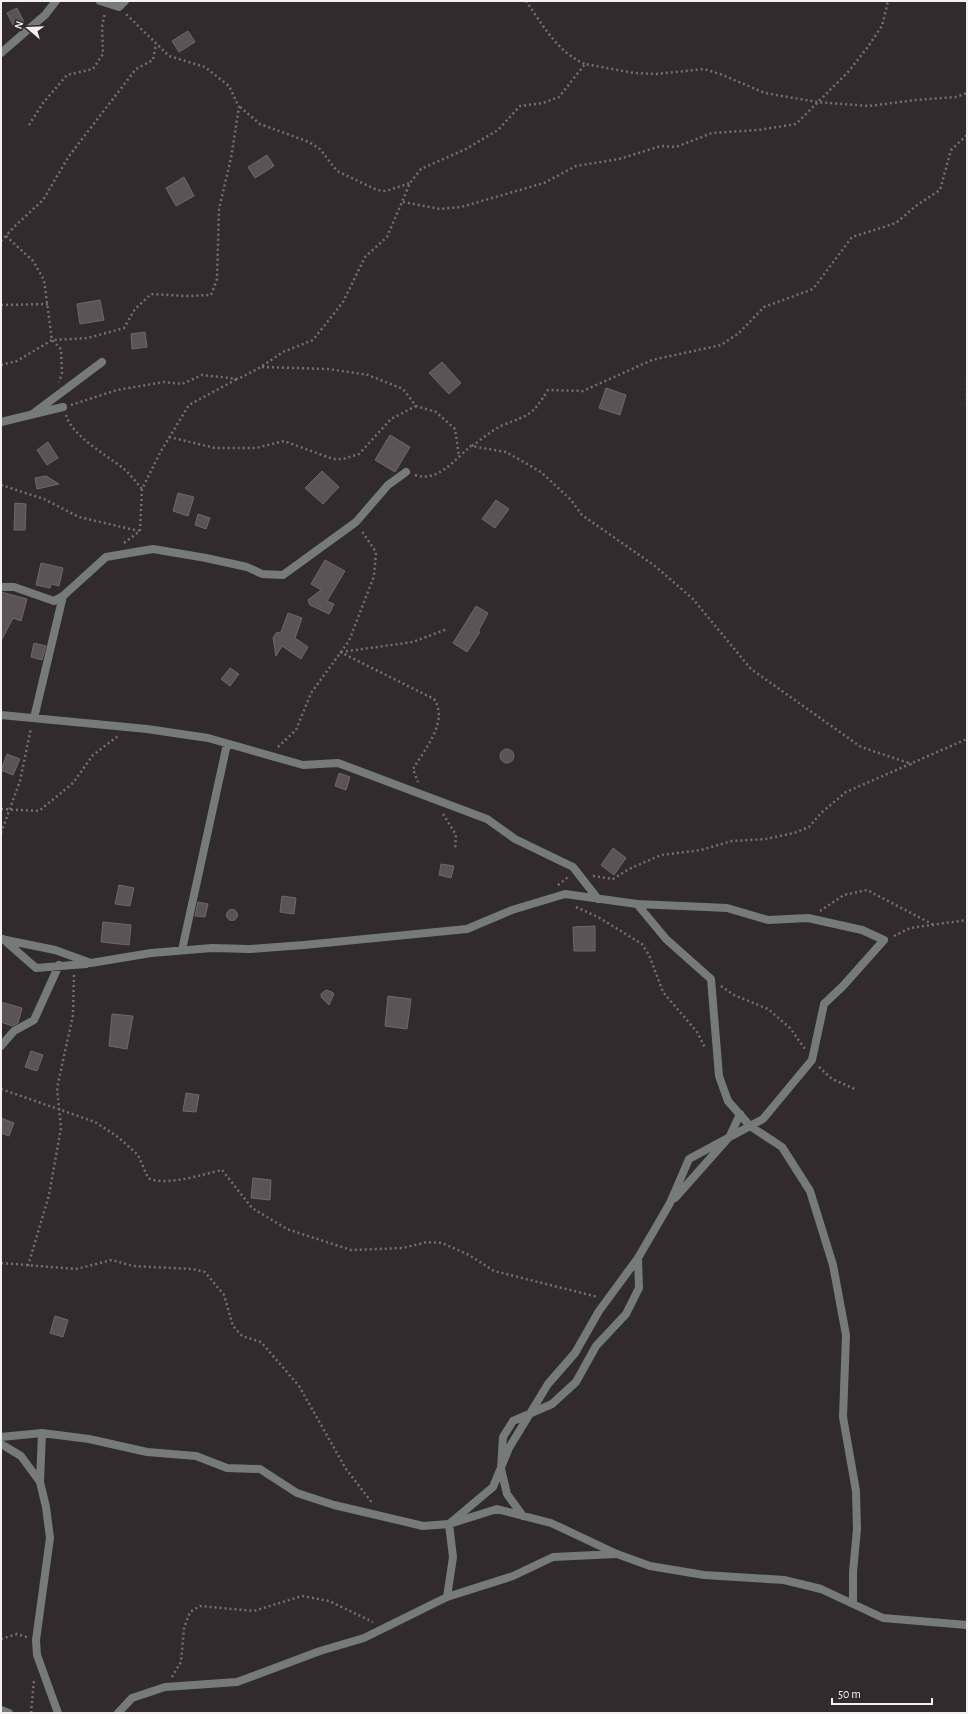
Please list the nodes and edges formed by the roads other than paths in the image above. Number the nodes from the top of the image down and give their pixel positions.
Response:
1 (56, 1) edge
2 (103, 3) edge
3 (122, 4) edge
4 (1, 53) edge
5 (102, 362) dead end
6 (63, 407) road end
7 (34, 413) junction
8 (1, 422) edge
9 (406, 472) road end
10 (1, 587) edge
11 (63, 596) junction
12 (1, 715) edge
13 (34, 718) junction
14 (227, 744) junction
15 (598, 899) junction
16 (637, 904) junction
17 (2, 939) edge
18 (182, 950) junction
19 (91, 963) junction
20 (59, 965) junction
21 (1, 1046) edge
22 (740, 1114) junction
23 (750, 1126) junction
24 (730, 1136) junction
25 (670, 1203) junction
26 (638, 1258) junction
27 (529, 1415) junction
28 (42, 1433) junction
29 (1, 1437) edge
30 (1, 1444) edge
31 (500, 1469) junction
32 (40, 1482) junction
33 (523, 1516) junction
34 (449, 1524) junction
35 (617, 1554) junction
36 (447, 1597) junction
37 (853, 1603) junction
38 (967, 1626) edge
39 (1, 1710) edge
40 (9, 1713) edge
41 (58, 1713) edge
42 (118, 1713) edge

1 - 4 street
2 - 3 street
5 - 7 street
6 - 7 street
7 - 8 street
9 - 11 street
10 - 11 street
11 - 13 street
12 - 13 street
13 - 14 street
14 - 15 street
14 - 18 street
15 - 16 street
15 - 18 street
16 - 22 street
16 - 23 street
17 - 19 street
17 - 20 street
18 - 19 street
19 - 20 street
20 - 21 street
22 - 23 street
22 - 24 street
23 - 24 street
23 - 37 street
24 - 25 street
24 - 25 street
25 - 26 street
26 - 27 street
26 - 27 street
27 - 31 street
28 - 29 street
28 - 32 street
28 - 34 street
30 - 32 street
31 - 33 street
31 - 34 street
32 - 41 street
33 - 34 street
33 - 35 street
34 - 36 street
35 - 36 street
35 - 37 street
36 - 42 street
37 - 38 street
39 - 40 street

